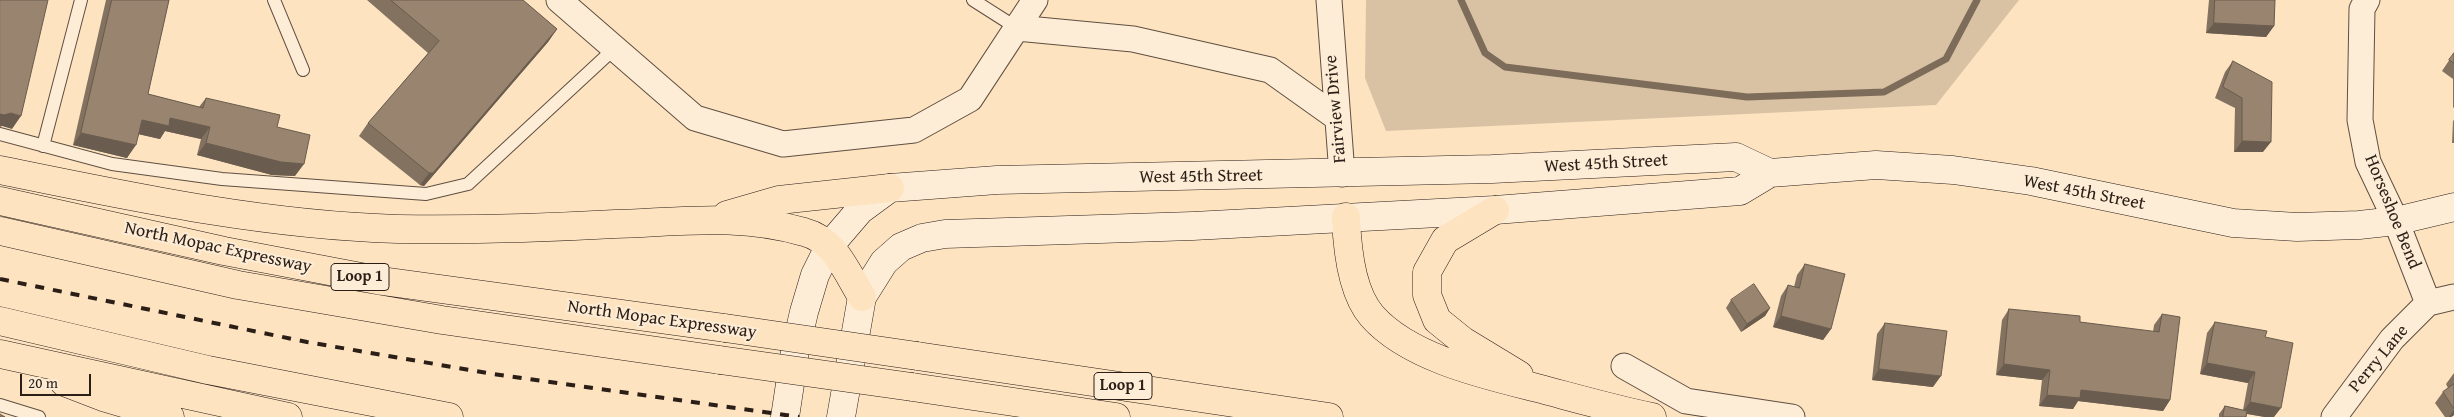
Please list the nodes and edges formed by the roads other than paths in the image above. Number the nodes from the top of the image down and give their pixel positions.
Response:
1 (82, 0) edge
2 (274, 0) edge
3 (559, 0) edge
4 (973, 0) edge
5 (1035, 0) edge
6 (1329, 0) edge
7 (2367, 0) edge
8 (1018, 28) junction
9 (614, 48) junction
10 (303, 70) dead end
11 (1336, 117) junction
12 (0, 134) edge
13 (43, 146) junction
14 (0, 170) edge
15 (1770, 173) junction
16 (1342, 174) junction
17 (890, 188) junction
18 (0, 201) edge
19 (2454, 207) edge
20 (1495, 210) junction
21 (713, 218) junction
22 (1346, 218) junction
23 (2396, 221) junction
24 (0, 231) edge
25 (830, 245) junction
26 (862, 297) junction
27 (2454, 297) edge
28 (2428, 303) junction
29 (0, 321) edge
30 (0, 356) edge
31 (1624, 366) dead end
32 (1536, 388) junction
33 (0, 405) edge
34 (39, 417) edge
35 (170, 417) edge
36 (288, 417) edge
37 (449, 417) edge
38 (785, 417) edge
39 (841, 417) edge
40 (1116, 417) edge
41 (1329, 417) edge
42 (1652, 417) edge
43 (1792, 417) edge
44 (2334, 417) edge

1 - 13 lane
2 - 10 lane
3 - 9 street
4 - 8 lane
5 - 8 street
6 - 11 street, Fairview Drive
7 - 23 street, Horseshoe Bend
8 - 9 street
8 - 11 street
9 - 13 lane
11 - 16 street, Fairview Drive
12 - 13 lane
14 - 21 highway
15 - 16 street, West 45th Street
15 - 20 street, West 45th Street
15 - 23 street, West 45th Street
16 - 17 street, West 45th Street
16 - 22 street, Fairview Drive
17 - 21 highway
17 - 25 street
18 - 41 highway, North Mopac Expressway / Loop 1, bridge
19 - 23 street
20 - 22 street, West 45th Street
20 - 32 highway
21 - 25 highway
22 - 26 street, West 45th Street
22 - 32 highway
23 - 28 street, Horseshoe Bend
24 - 40 highway, bridge
25 - 26 highway
25 - 38 street
26 - 39 street, West 45th Street
27 - 28 street
28 - 44 street, Perry Lane
29 - 37 highway
30 - 35 highway
30 - 36 highway
31 - 43 street
32 - 42 highway
33 - 34 lane

